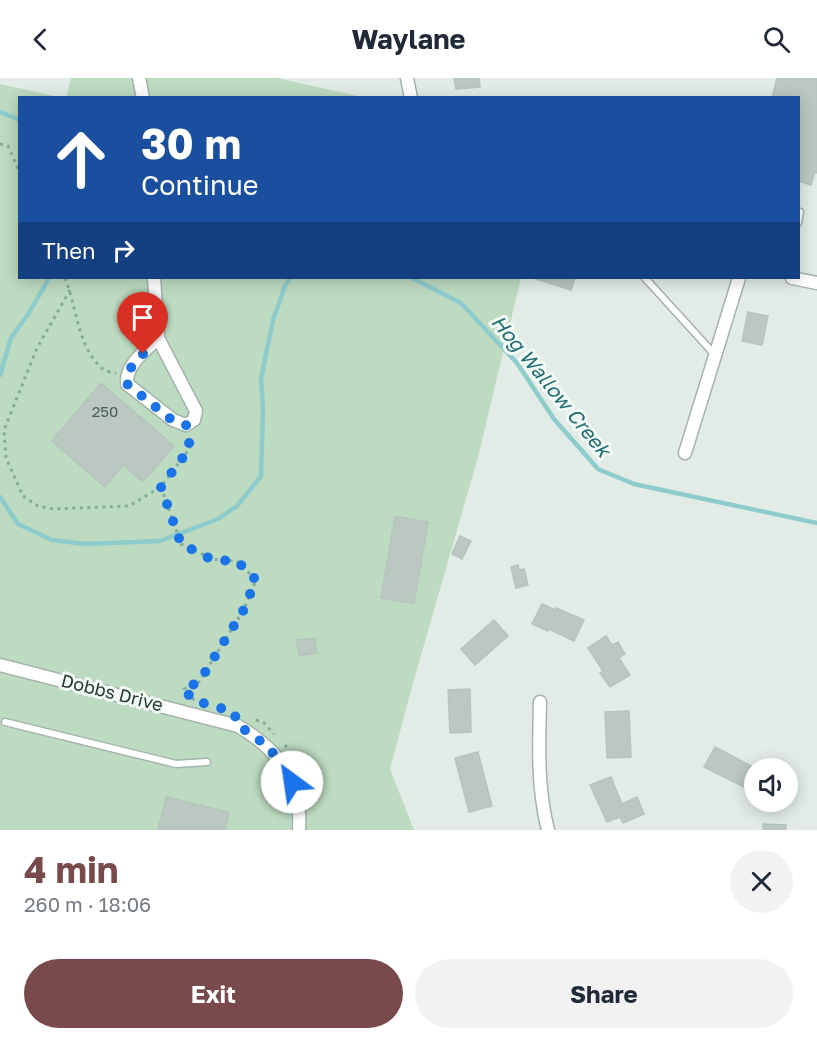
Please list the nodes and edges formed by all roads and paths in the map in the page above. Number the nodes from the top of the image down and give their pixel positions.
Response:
1 (139, 78) edge
2 (406, 78) edge
3 (143, 96) edge
4 (410, 96) edge
5 (0, 144) edge
6 (18, 168) edge
7 (65, 279) edge
8 (154, 279) edge
9 (646, 279) edge
10 (739, 279) edge
11 (796, 279) edge
12 (817, 284) edge
13 (70, 290) junction
14 (158, 338) junction
15 (715, 355) junction
16 (103, 370) dead end
17 (186, 425) junction
18 (685, 453) dead end
19 (161, 487) junction
20 (0, 664) edge
21 (540, 702) dead end
22 (204, 703) dead end
23 (5, 722) dead end
24 (207, 762) dead end
25 (299, 830) edge
26 (548, 830) edge

1 - 3 street
2 - 4 street
5 - 6 path
7 - 13 path
8 - 14 street
9 - 15 lane
10 - 15 street
11 - 12 street
13 - 16 path
13 - 19 path
14 - 17 street
14 - 17 street
15 - 18 street
17 - 19 path
19 - 22 path
20 - 25 street, Dobbs Drive
21 - 26 street
23 - 24 lane

